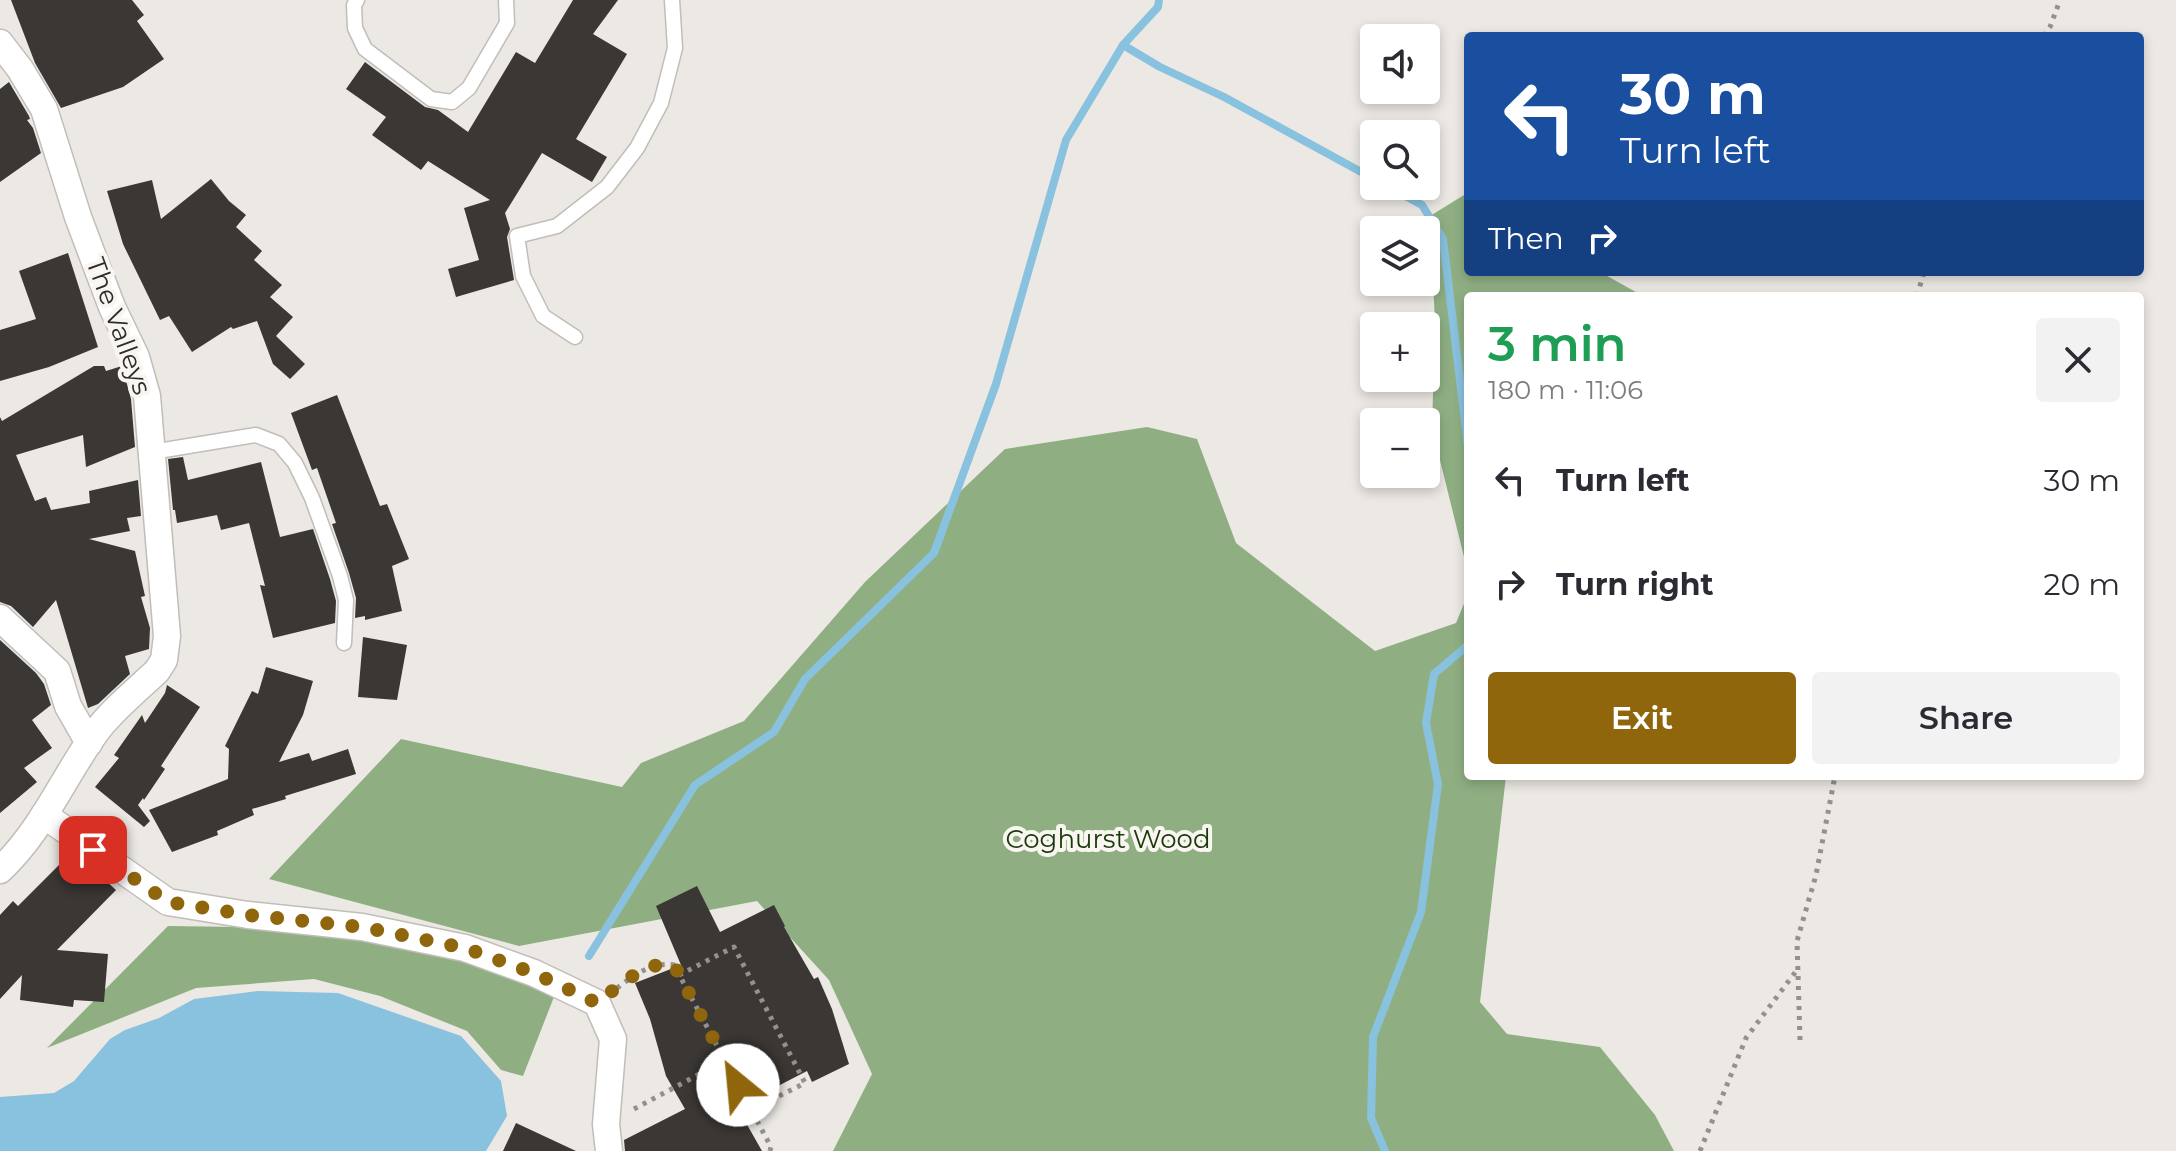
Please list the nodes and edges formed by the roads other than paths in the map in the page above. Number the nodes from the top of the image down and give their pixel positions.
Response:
1 (357, 0) edge
2 (506, 0) edge
3 (672, 0) edge
4 (0, 43) edge
5 (575, 337) dead end
6 (152, 452) junction
7 (0, 618) edge
8 (344, 643) dead end
9 (89, 743) junction
10 (44, 815) junction
11 (0, 870) edge
12 (609, 1151) edge

1 - 2 lane
3 - 5 lane
4 - 6 street, The Valleys
6 - 8 lane
6 - 9 street, The Valleys
7 - 9 street
9 - 10 street, The Valleys
10 - 11 street, The Valleys
10 - 12 street

